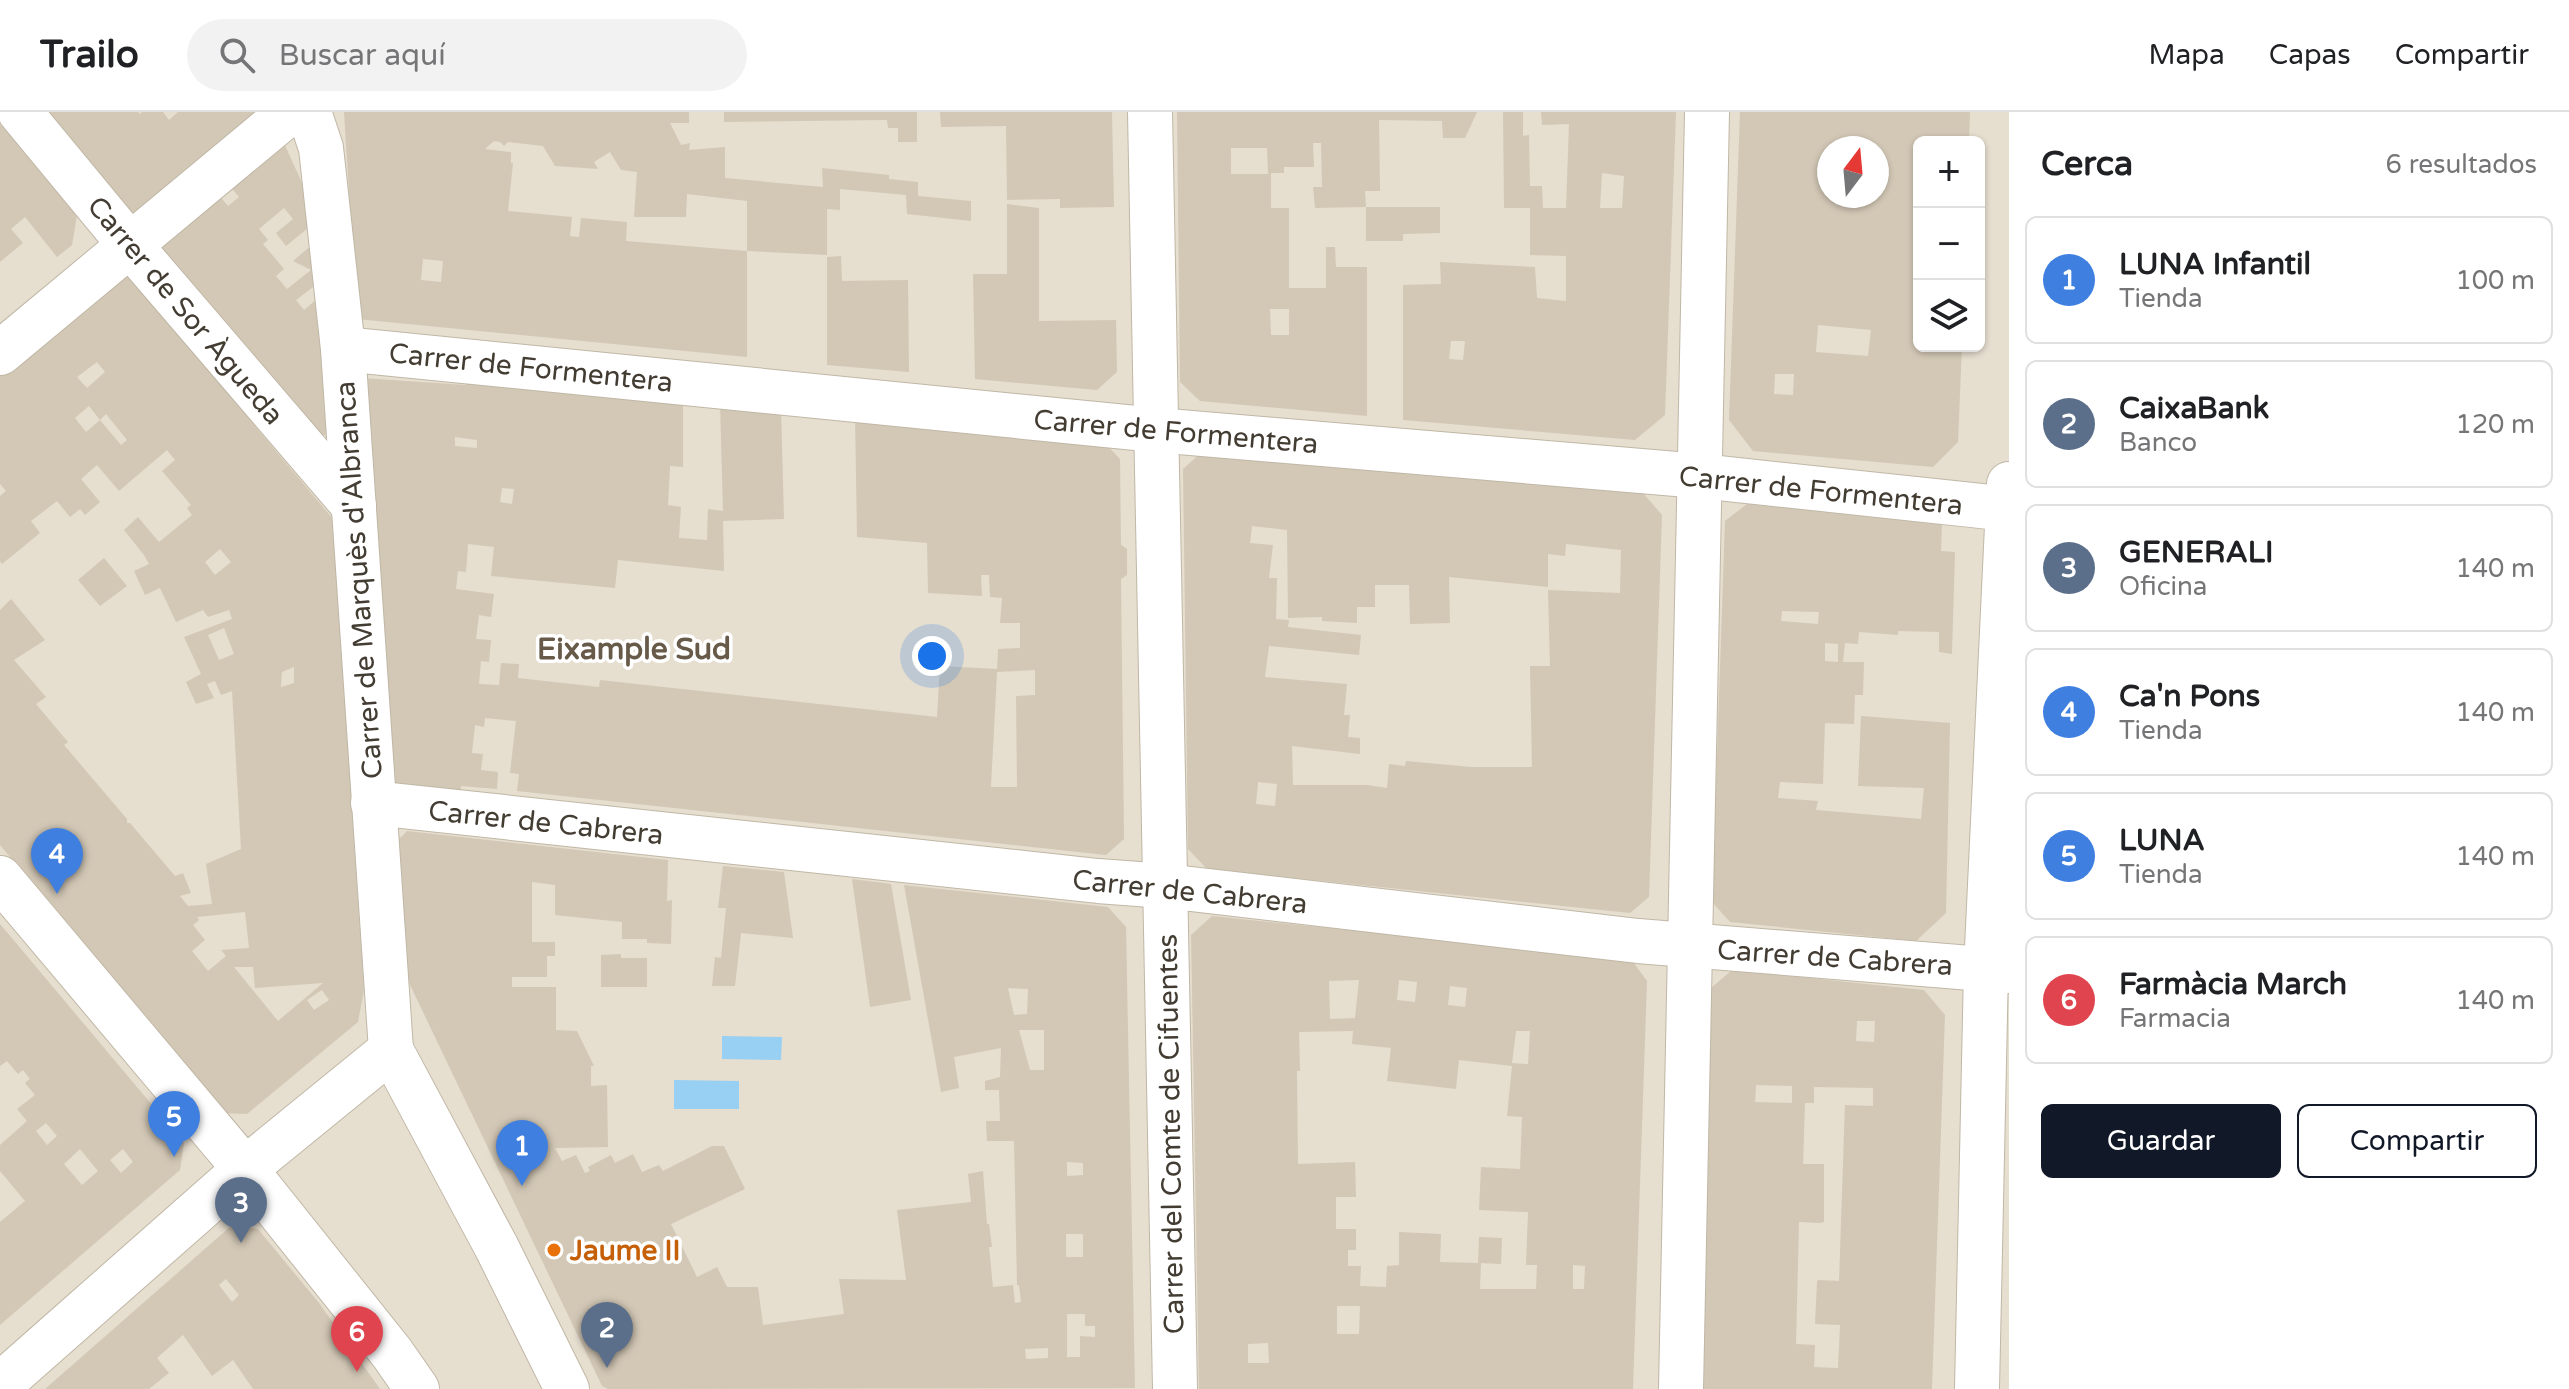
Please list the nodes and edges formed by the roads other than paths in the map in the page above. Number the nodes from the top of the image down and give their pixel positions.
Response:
1 (20, 112) edge
2 (290, 112) edge
3 (309, 112) edge
4 (1150, 112) edge
5 (1707, 112) edge
6 (130, 245) junction
7 (343, 349) junction
8 (0, 353) edge
9 (1156, 430) junction
10 (1700, 476) junction
11 (2009, 484) edge
12 (354, 506) junction
13 (2009, 509) edge
14 (373, 803) junction
15 (0, 878) edge
16 (1165, 886) junction
17 (1690, 946) junction
18 (1998, 970) edge
19 (391, 1050) junction
20 (245, 1169) junction
21 (0, 1385) edge
22 (417, 1389) edge
23 (567, 1389) edge
24 (1175, 1389) edge
25 (1681, 1389) edge
26 (1977, 1389) edge

1 - 6 street, Carrer de Sor Àgueda
2 - 6 street
3 - 7 street, Carrer de Marquès d'Albranca
4 - 9 street, Carrer del Comte de Cifuentes
5 - 10 street
6 - 8 street
6 - 12 street, Carrer de Sor Àgueda
7 - 9 street, Carrer de Formentera
7 - 12 street, Carrer de Marquès d'Albranca
9 - 10 street, Carrer de Formentera
9 - 16 street, Carrer del Comte de Cifuentes
10 - 13 street, Carrer de Formentera
10 - 17 street
11 - 13 street
12 - 14 street, Carrer de Marquès d'Albranca
13 - 18 street
14 - 16 street, Carrer de Cabrera
14 - 19 street, Carrer de Marquès d'Albranca
15 - 20 street
16 - 17 street, Carrer de Cabrera
16 - 24 street, Carrer del Comte de Cifuentes
17 - 18 street, Carrer de Cabrera
17 - 25 street
18 - 26 street
19 - 20 street
19 - 23 street
20 - 21 street
20 - 22 street

